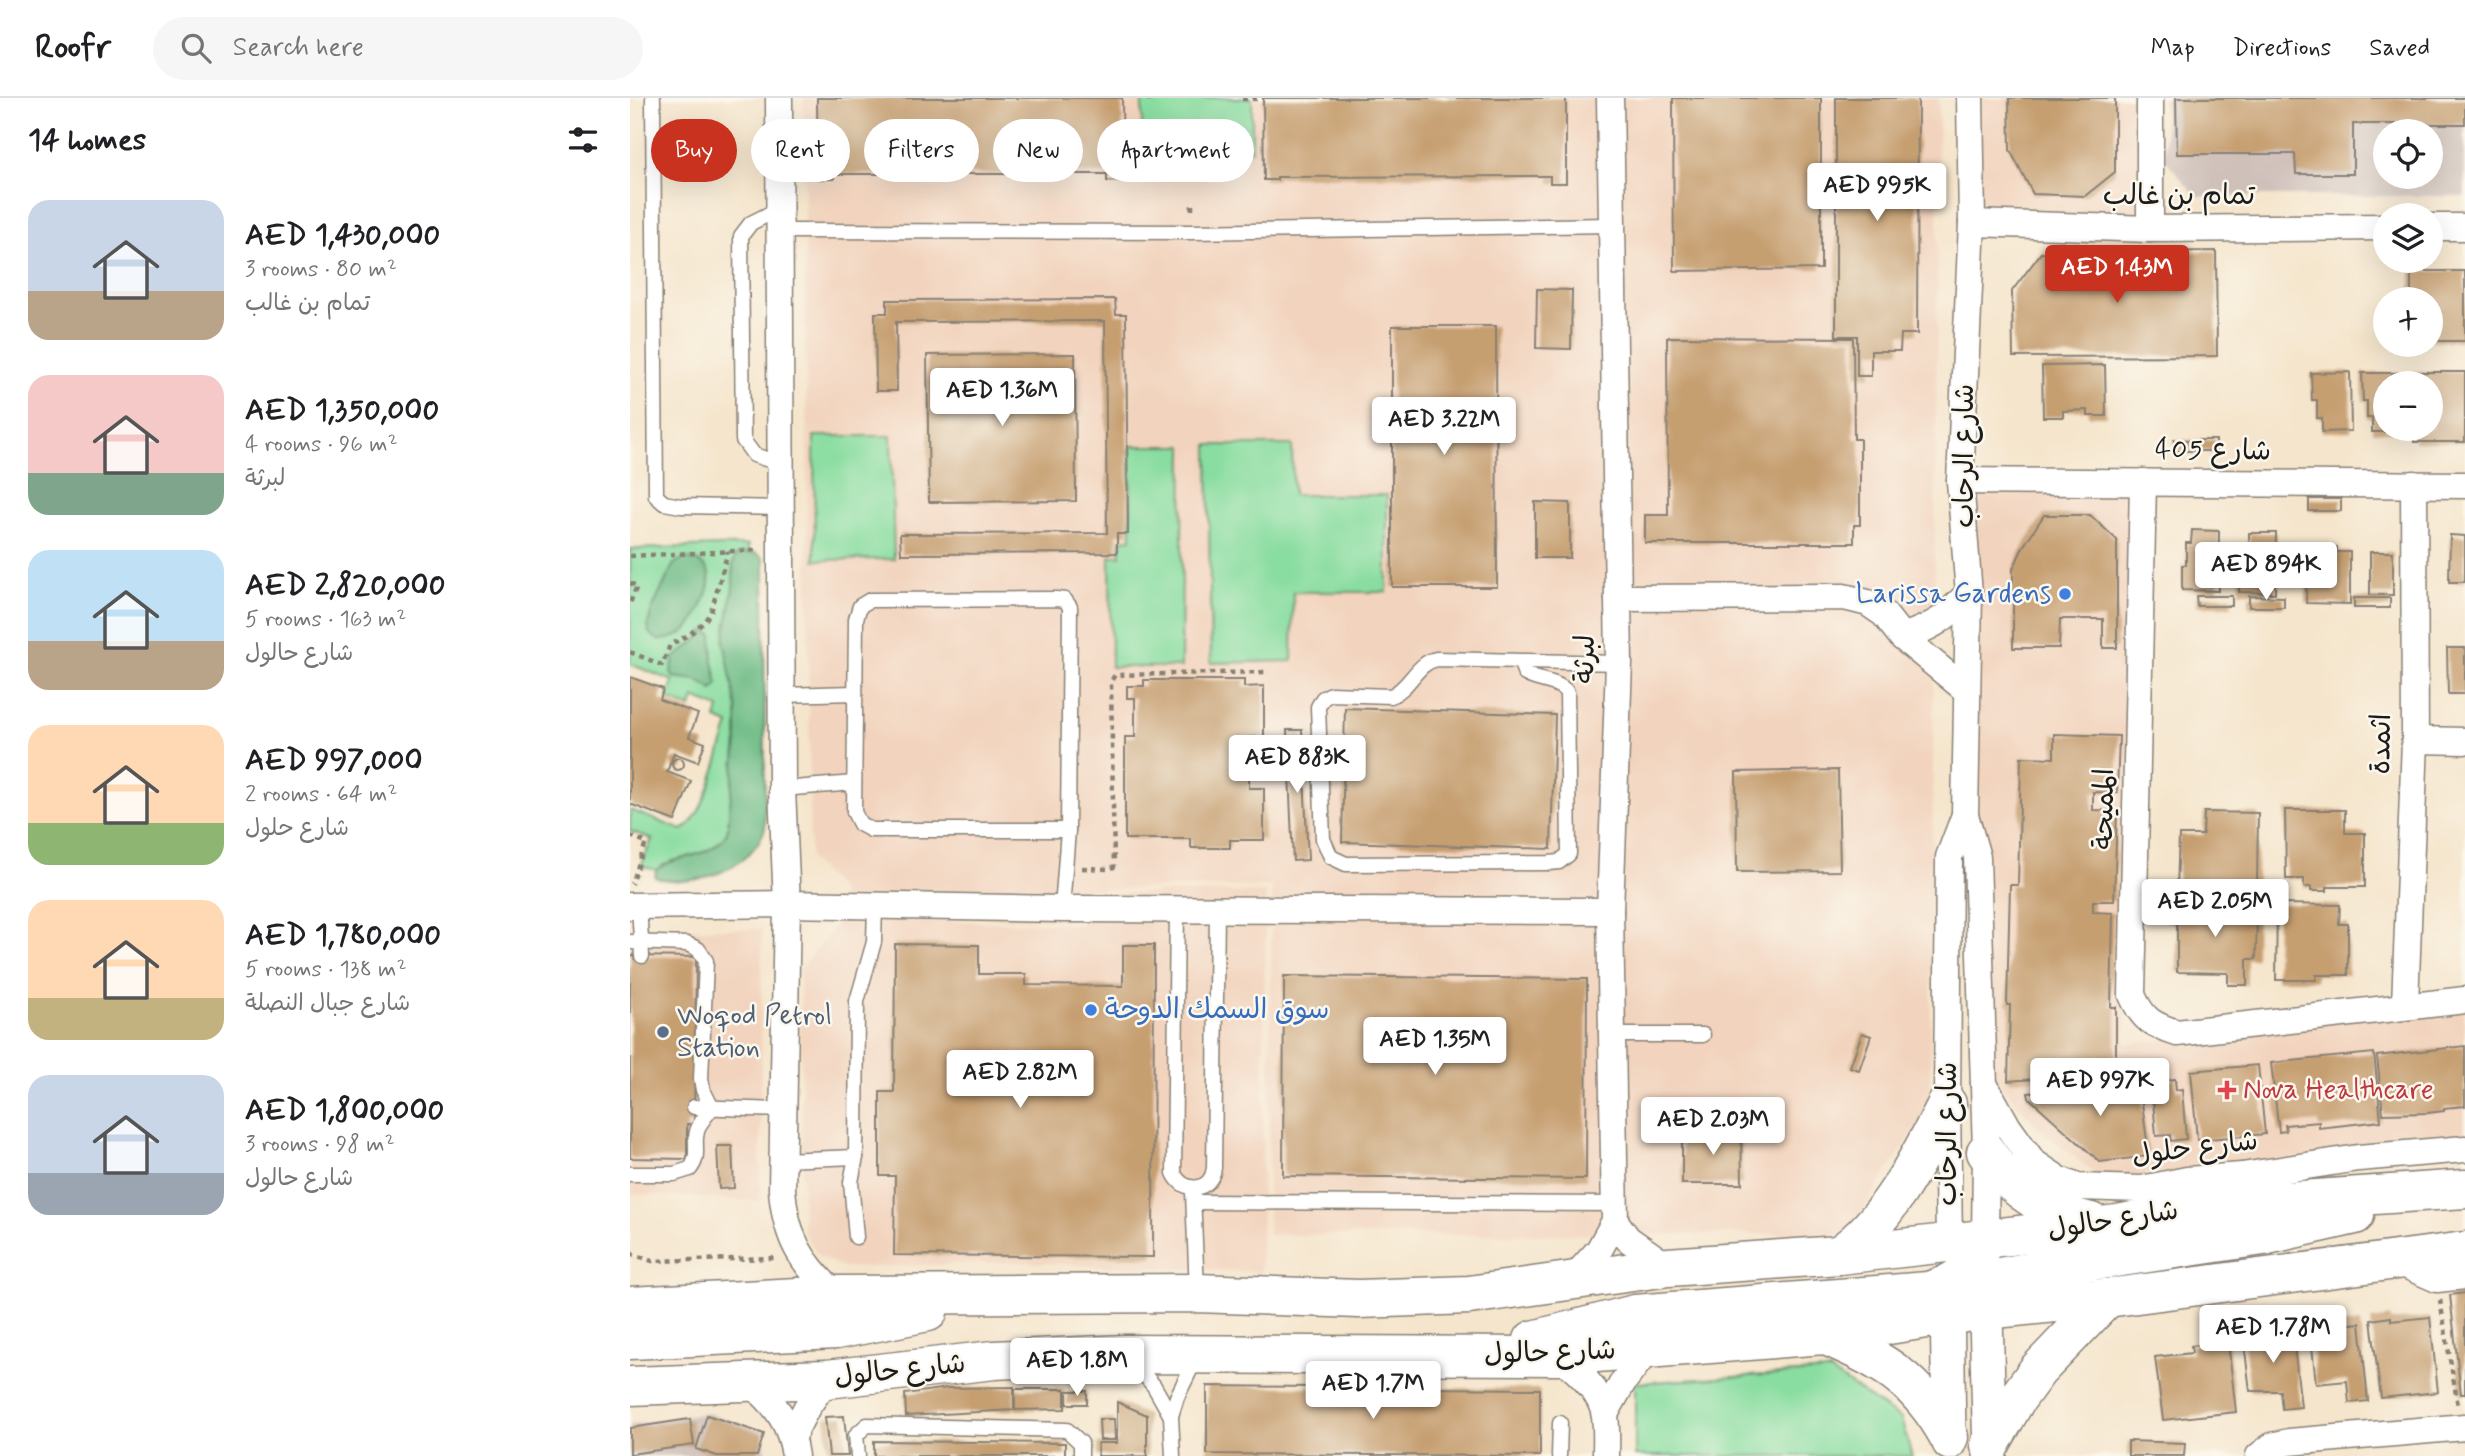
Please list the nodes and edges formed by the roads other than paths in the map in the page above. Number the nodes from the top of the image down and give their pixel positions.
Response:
1 (653, 98) edge
2 (779, 98) edge
3 (1610, 98) edge
4 (1970, 98) edge
5 (2150, 98) edge
6 (779, 220) junction
7 (1972, 223) junction
8 (1611, 225) junction
9 (2373, 227) edge
10 (2443, 227) edge
11 (2465, 227) edge
12 (2150, 229) junction
13 (781, 464) junction
14 (1960, 481) junction
15 (2143, 482) junction
16 (2414, 484) junction
17 (2465, 485) edge
18 (781, 508) junction
19 (1969, 594) junction
20 (1618, 598) junction
21 (1902, 637) junction
22 (1520, 661) junction
23 (1619, 663) junction
24 (1966, 691) junction
25 (854, 693) junction
26 (782, 695) junction
27 (2415, 740) junction
28 (2465, 741) edge
29 (854, 783) junction
30 (782, 789) junction
31 (1965, 815) junction
32 (1068, 830) junction
33 (787, 904) junction
34 (875, 905) junction
35 (633, 906) edge
36 (1062, 909) junction
37 (1177, 910) junction
38 (1217, 910) junction
39 (1610, 911) junction
40 (637, 947) edge
41 (2465, 1000) edge
42 (2405, 1005) junction
43 (1612, 1035) junction
44 (1703, 1035) dead end
45 (1982, 1081) junction
46 (1947, 1104) junction
47 (694, 1107) dead end
48 (712, 1108) junction
49 (782, 1110) junction
50 (2465, 1149) edge
51 (1986, 1152) junction
52 (856, 1157) junction
53 (782, 1160) junction
54 (630, 1174) edge
55 (2242, 1176) junction
56 (2465, 1189) edge
57 (1193, 1195) junction
58 (2209, 1206) junction
59 (1615, 1213) junction
60 (2118, 1224) junction
61 (856, 1237) dead end
62 (1967, 1241) junction
63 (2465, 1251) edge
64 (1839, 1255) junction
65 (2394, 1261) junction
66 (1668, 1267) junction
67 (2465, 1276) edge
68 (1573, 1279) junction
69 (630, 1291) edge
70 (1197, 1293) junction
71 (836, 1295) junction
72 (1016, 1295) junction
73 (1985, 1296) junction
74 (2107, 1298) junction
75 (1947, 1301) junction
76 (675, 1304) junction
77 (630, 1306) edge
78 (1824, 1335) junction
79 (630, 1340) edge
80 (1649, 1348) junction
81 (1199, 1353) junction
82 (1125, 1354) junction
83 (1468, 1356) junction
84 (1558, 1356) junction
85 (827, 1379) junction
86 (751, 1383) junction
87 (630, 1386) edge
88 (1605, 1414) junction
89 (1171, 1416) junction
90 (1560, 1423) dead end
91 (2463, 1427) edge
92 (793, 1446) edge
93 (1949, 1447) edge
94 (1990, 1451) edge
95 (858, 1456) edge
96 (1081, 1456) edge
97 (1173, 1456) edge
98 (1559, 1456) edge
99 (1606, 1456) edge
100 (2259, 1456) edge

1 - 18 lane
2 - 6 street
3 - 8 street, لبرثة
4 - 7 street, شارع الرحاب
5 - 12 street
6 - 8 lane
6 - 13 street
6 - 13 lane
7 - 12 street, تمام بن غالب
7 - 14 street, شارع الرحاب
8 - 20 street, لبرثة
9 - 12 street, تمام بن غالب
10 - 11 street
13 - 18 street
14 - 15 street, شارع 405
14 - 19 street, شارع الرحاب
15 - 16 street, شارع 405
15 - 42 street, المميحة
16 - 17 street, شارع 405
16 - 27 street, اثمدة
18 - 26 street
19 - 21 street
19 - 24 street, شارع الرحاب
20 - 21 street
20 - 23 street, لبرثة
21 - 24 street
22 - 22 lane
22 - 23 lane
23 - 39 street, لبرثة
24 - 31 street, شارع الرحاب
25 - 26 lane
25 - 29 lane
25 - 32 lane
26 - 30 street
27 - 28 street
27 - 42 street, اثمدة
29 - 30 lane
29 - 32 lane
30 - 33 street
31 - 45 street, شارع الرحاب
31 - 46 street, شارع الرحاب
32 - 36 lane
33 - 34 street
33 - 35 street
33 - 49 street
34 - 36 street
34 - 52 lane
35 - 40 lane
36 - 37 street
37 - 38 street
37 - 57 lane
38 - 39 street
38 - 57 lane
39 - 43 street, لبرثة
40 - 48 lane
41 - 42 street, المميحة
43 - 44 lane
43 - 59 street, لبرثة
45 - 51 street, شارع الرحاب
45 - 55 street, شارع حلول
46 - 62 street, شارع الرحاب
46 - 64 main road
47 - 48 lane
48 - 49 lane
48 - 54 lane
49 - 53 street
50 - 55 street, شارع حلول
51 - 60 main road
51 - 62 street, شارع الرحاب
52 - 53 lane
52 - 61 lane
53 - 71 street
55 - 58 main road
56 - 58 main road, شارع حالول
56 - 73 main road
57 - 59 lane
57 - 70 lane
58 - 60 main road, شارع حالول
59 - 66 street
59 - 68 street
60 - 62 main road, شارع حالول
62 - 64 main road, شارع حالول
62 - 73 street, شارع الرحاب
62 - 75 main road
63 - 65 main road, شارع حالول
64 - 66 main road, شارع حالول
65 - 67 street
65 - 74 main road, شارع حالول
66 - 68 main road, شارع حالول
68 - 70 main road, شارع حالول
69 - 76 main road
70 - 72 main road, شارع حالول
71 - 72 main road, شارع حالول
71 - 76 main road, شارع حالول
72 - 79 main road
73 - 74 main road, شارع حالول
73 - 75 main road, شارع حالول
73 - 94 street, شارع الرحاب
74 - 94 main road
75 - 78 main road, شارع حالول
75 - 83 main road
75 - 93 street
76 - 77 main road, شارع حالول
78 - 80 main road, شارع حالول
78 - 93 main road
80 - 84 main road, شارع حالول
80 - 88 street
81 - 82 main road, شارع حالول
81 - 83 main road, شارع حالول
81 - 89 lane
82 - 85 main road, شارع حالول
82 - 89 lane
83 - 84 main road, شارع حالول
84 - 88 street
85 - 86 main road, شارع حالول
85 - 92 street
86 - 87 main road, شارع حالول
86 - 92 street
88 - 99 street
89 - 97 lane
90 - 98 lane
91 - 100 street
95 - 96 lane

